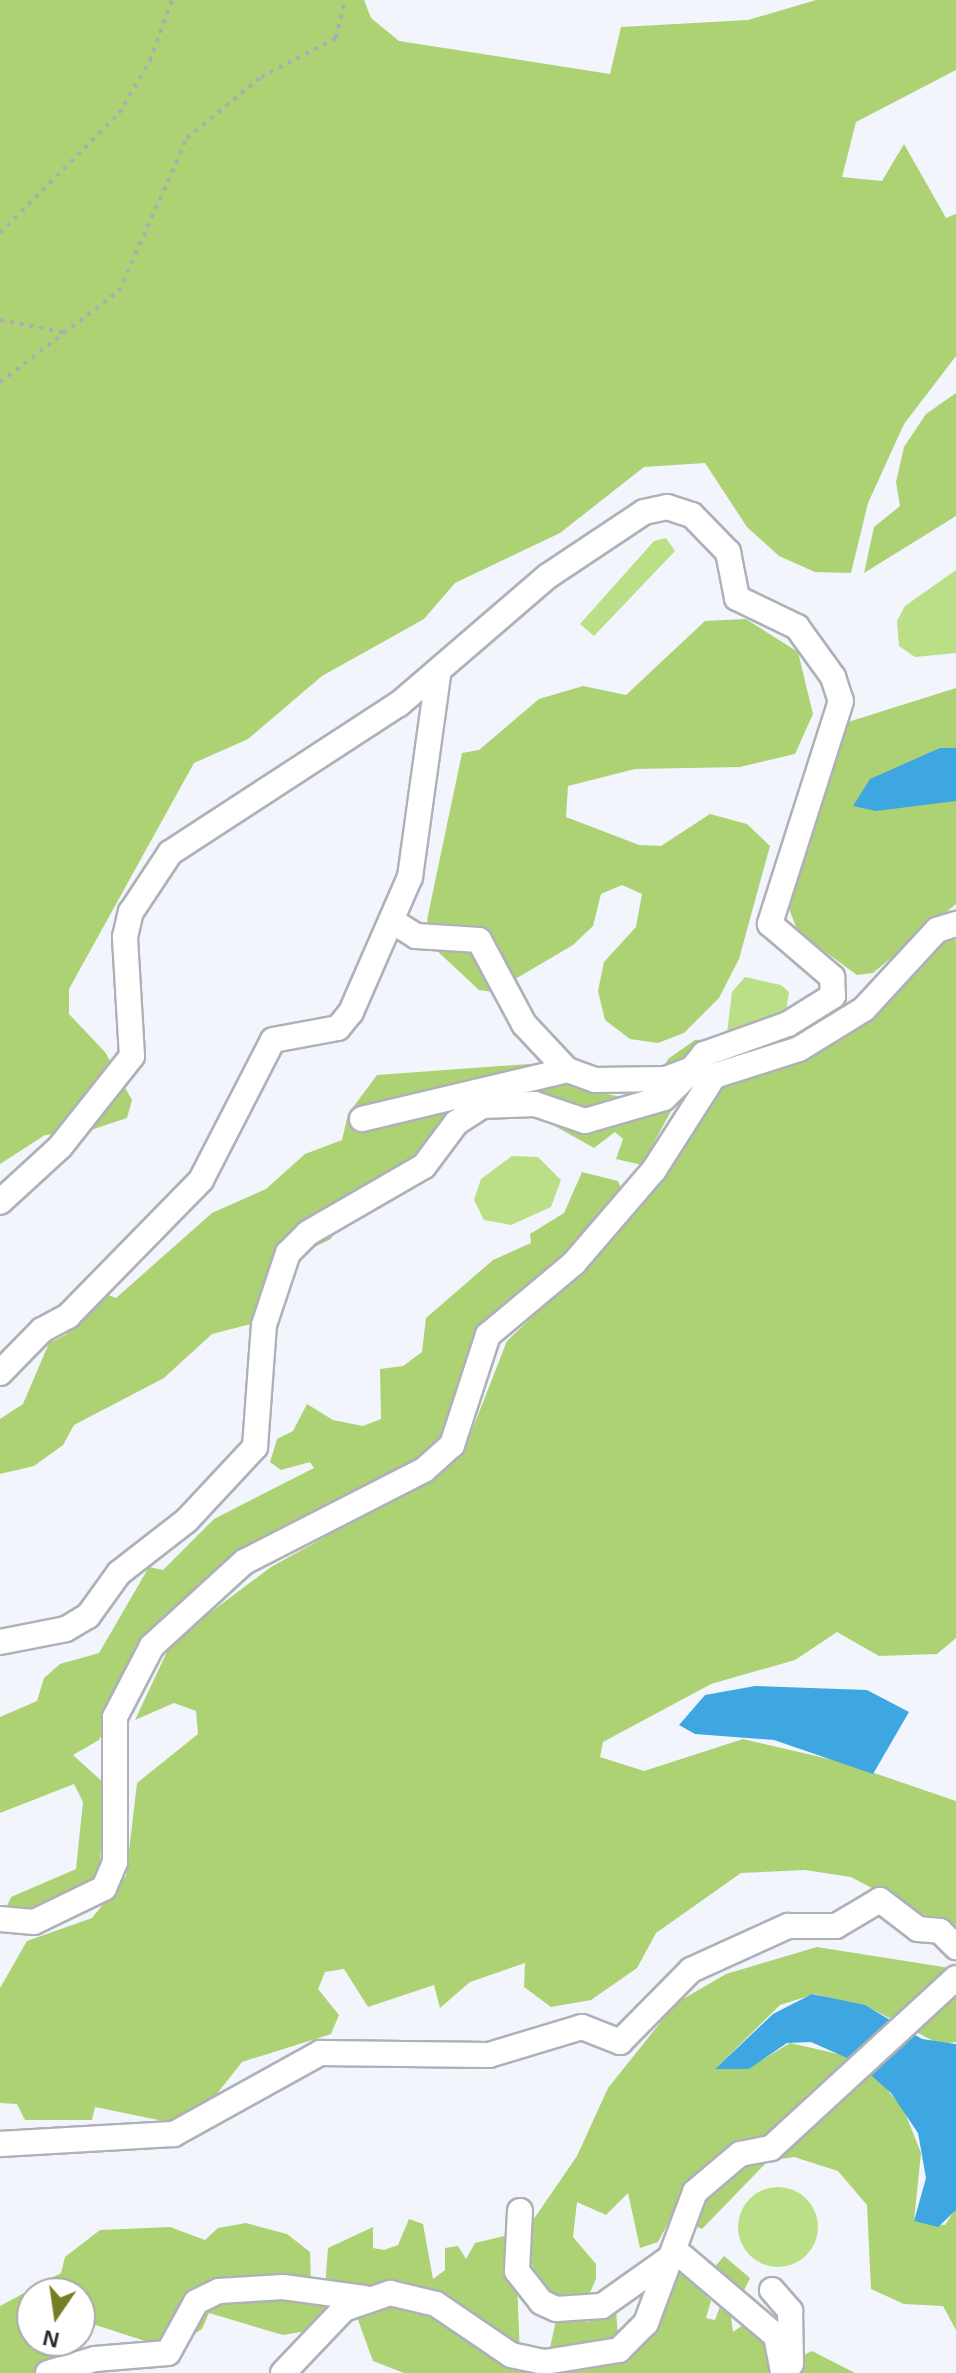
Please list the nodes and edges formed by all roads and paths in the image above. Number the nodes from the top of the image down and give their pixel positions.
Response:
1 (172, 0) edge
2 (345, 0) edge
3 (0, 233) edge
4 (0, 320) edge
5 (68, 333) junction
6 (0, 382) edge
7 (438, 674) junction
8 (395, 923) junction
9 (956, 924) edge
10 (692, 1069) junction
11 (567, 1070) junction
12 (362, 1119) dead end
13 (0, 1202) edge
14 (0, 1373) edge
15 (0, 1642) edge
16 (0, 1919) edge
17 (956, 1947) edge
18 (955, 1979) edge
19 (0, 2144) edge
20 (520, 2211) dead end
21 (672, 2256) junction
22 (772, 2290) dead end
23 (364, 2298) junction
24 (564, 2361) junction
25 (48, 2373) edge
26 (283, 2373) edge
27 (598, 2373) edge
28 (786, 2373) edge

1 - 3 path
2 - 5 path
4 - 5 path
5 - 6 path
7 - 8 street
7 - 10 street
7 - 13 street
8 - 11 street
8 - 14 street
9 - 16 street
10 - 11 street
10 - 15 street
11 - 12 street
17 - 19 street
18 - 21 street
20 - 21 street
21 - 24 street
21 - 28 street
22 - 28 street
23 - 24 street
23 - 25 street
23 - 26 street
24 - 27 street

